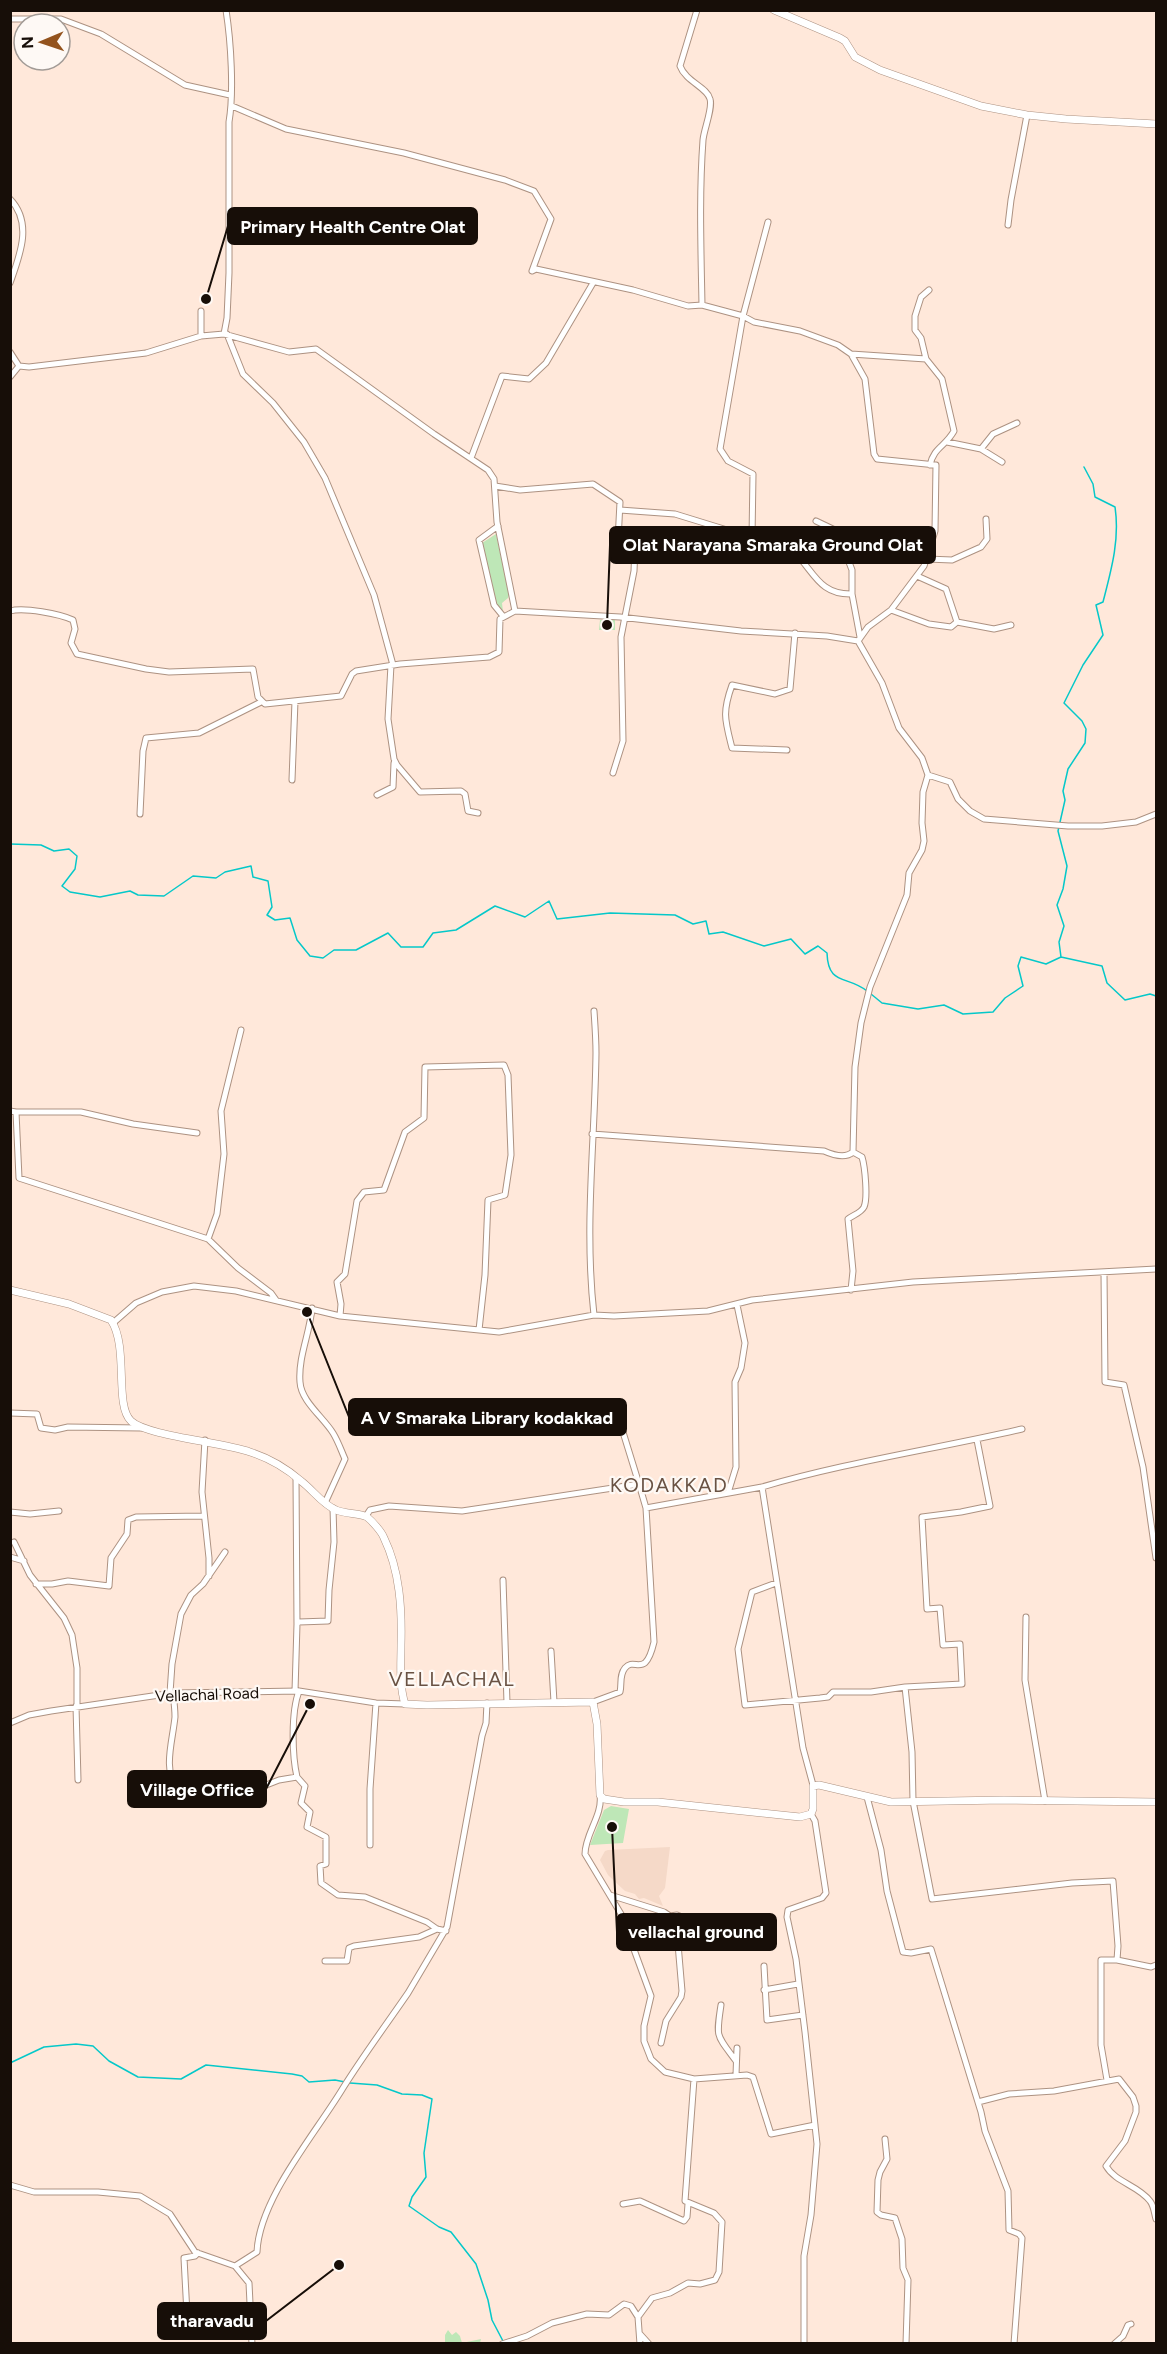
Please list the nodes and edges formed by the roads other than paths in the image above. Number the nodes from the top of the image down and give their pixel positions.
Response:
1 (226, 10) edge
2 (697, 10) edge
3 (774, 10) edge
4 (10, 19) edge
5 (230, 94) junction
6 (232, 106) junction
7 (1027, 115) junction
8 (1156, 124) edge
9 (10, 199) edge
10 (768, 222) dead end
11 (1008, 225) dead end
12 (10, 283) edge
13 (593, 283) junction
14 (929, 290) dead end
15 (702, 305) junction
16 (201, 311) dead end
17 (743, 316) junction
18 (226, 334) junction
19 (201, 336) junction
20 (10, 352) edge
21 (851, 354) junction
22 (926, 359) junction
23 (19, 366) junction
24 (10, 377) edge
25 (1017, 423) dead end
26 (947, 442) junction
27 (981, 449) junction
28 (471, 458) junction
29 (1002, 462) dead end
30 (930, 465) junction
31 (495, 486) junction
32 (620, 510) junction
33 (986, 519) dead end
34 (816, 521) dead end
35 (498, 526) junction
36 (752, 538) junction
37 (927, 559) junction
38 (917, 576) junction
39 (852, 594) junction
40 (891, 610) junction
41 (10, 611) edge
42 (515, 611) junction
43 (503, 616) junction
44 (625, 618) junction
45 (957, 622) junction
46 (1011, 625) dead end
47 (795, 633) junction
48 (859, 639) junction
49 (392, 665) junction
50 (295, 701) junction
51 (261, 702) junction
52 (787, 750) dead end
53 (394, 759) junction
54 (613, 773) dead end
55 (928, 775) junction
56 (292, 780) dead end
57 (377, 795) dead end
58 (140, 813) dead end
59 (478, 813) dead end
60 (1156, 814) edge
61 (594, 1011) dead end
62 (241, 1030) dead end
63 (13, 1112) edge
64 (197, 1133) dead end
65 (592, 1134) junction
66 (853, 1152) junction
67 (10, 1178) edge
68 (19, 1178) junction
69 (208, 1239) junction
70 (1156, 1269) edge
71 (1104, 1272) junction
72 (10, 1290) edge
73 (851, 1290) junction
74 (276, 1300) junction
75 (737, 1305) junction
76 (312, 1308) junction
77 (594, 1315) junction
78 (340, 1316) junction
79 (113, 1323) junction
80 (479, 1330) junction
81 (614, 1403) dead end
82 (10, 1413) edge
83 (143, 1428) junction
84 (1022, 1429) dead end
85 (205, 1440) junction
86 (977, 1440) junction
87 (296, 1477) junction
88 (639, 1484) junction
89 (762, 1487) junction
90 (728, 1493) junction
91 (325, 1503) junction
92 (333, 1508) junction
93 (646, 1508) junction
94 (60, 1511) dead end
95 (10, 1512) edge
96 (203, 1516) junction
97 (366, 1516) junction
98 (15, 1542) dead end
99 (225, 1552) dead end
100 (10, 1557) edge
101 (1156, 1558) edge
102 (24, 1561) junction
103 (209, 1576) junction
104 (503, 1580) dead end
105 (776, 1583) junction
106 (36, 1584) junction
107 (1026, 1617) dead end
108 (297, 1624) junction
109 (551, 1651) dead end
110 (905, 1687) junction
111 (297, 1691) junction
112 (172, 1693) junction
113 (554, 1702) junction
114 (593, 1702) junction
115 (796, 1702) junction
116 (376, 1703) junction
117 (487, 1703) junction
118 (405, 1704) junction
119 (507, 1704) junction
120 (77, 1706) junction
121 (10, 1723) edge
122 (297, 1777) junction
123 (78, 1780) dead end
124 (813, 1785) junction
125 (600, 1795) junction
126 (867, 1797) junction
127 (913, 1801) junction
128 (1045, 1801) junction
129 (1156, 1802) edge
130 (811, 1814) junction
131 (370, 1845) dead end
132 (610, 1895) junction
133 (670, 1916) junction
134 (437, 1929) junction
135 (446, 1930) junction
136 (734, 1936) dead end
137 (1117, 1960) junction
138 (325, 1961) dead end
139 (1156, 1965) edge
140 (764, 1966) dead end
141 (798, 1984) junction
142 (764, 1990) junction
143 (721, 2005) dead end
144 (803, 2015) junction
145 (661, 2043) dead end
146 (737, 2048) dead end
147 (736, 2061) junction
148 (736, 2075) junction
149 (694, 2079) junction
150 (1107, 2080) junction
151 (978, 2102) junction
152 (815, 2124) junction
153 (885, 2139) dead end
154 (10, 2185) edge
155 (623, 2204) dead end
156 (688, 2204) junction
157 (1156, 2218) edge
158 (198, 2253) junction
159 (235, 2266) junction
160 (638, 2317) junction
161 (168, 2318) dead end
162 (1131, 2324) dead end
163 (640, 2334) junction
164 (252, 2343) edge
165 (505, 2343) edge
166 (640, 2343) edge
167 (649, 2343) edge
168 (804, 2343) edge
169 (906, 2343) edge
170 (1014, 2343) edge
171 (1114, 2343) edge

1 - 5 street
2 - 15 street
3 - 7 main road
4 - 5 street
5 - 6 street
6 - 13 street
6 - 18 street
7 - 8 main road
7 - 11 street
9 - 12 street
10 - 17 street
13 - 15 street
13 - 28 street
14 - 22 street
15 - 17 street
16 - 19 street
17 - 21 street
17 - 36 street
18 - 19 street
18 - 28 street
18 - 49 street
19 - 23 street
20 - 23 street
21 - 22 street
21 - 30 street
22 - 26 street
23 - 24 street
25 - 27 street
26 - 27 street
26 - 30 street
27 - 29 street
28 - 31 street
30 - 37 street
31 - 32 street
31 - 35 street
32 - 36 street
32 - 44 street
33 - 37 street
34 - 39 street
35 - 42 street
35 - 43 street
36 - 39 street
37 - 38 street
38 - 40 street
38 - 45 street
39 - 48 street
40 - 45 street
40 - 48 street
41 - 51 street
42 - 43 street
42 - 44 street
43 - 49 street
44 - 47 street
44 - 54 street
45 - 46 street
47 - 48 street
47 - 52 street
48 - 55 street
49 - 50 street
49 - 53 street
50 - 51 street
50 - 56 street
51 - 58 street
53 - 57 street
53 - 59 street
55 - 60 street
55 - 66 street
61 - 65 street
62 - 69 street
63 - 64 street
63 - 68 street
65 - 66 street
65 - 77 street
66 - 73 street
67 - 68 street
68 - 69 street
69 - 74 street
70 - 71 street
71 - 73 street
71 - 101 street
72 - 79 main road
73 - 75 street
74 - 76 street
74 - 79 street
75 - 77 street
75 - 90 street
76 - 78 street
76 - 91 street
77 - 80 street
78 - 80 street
78 - 80 street
79 - 83 main road
81 - 88 street
82 - 83 street
83 - 85 main road
84 - 86 street
85 - 87 main road
85 - 96 street
86 - 89 street
86 - 110 street
87 - 91 main road
87 - 108 street
88 - 93 street
88 - 97 street
89 - 90 street
89 - 105 street
90 - 93 street
91 - 92 main road
92 - 97 main road
92 - 108 street
93 - 114 street
94 - 95 street
96 - 103 street
96 - 106 street
97 - 118 main road
98 - 102 street
99 - 103 street
100 - 102 street
102 - 106 street
103 - 112 street
104 - 119 street
105 - 115 street
105 - 115 street
106 - 120 street
107 - 128 street
108 - 111 street
109 - 113 street
110 - 115 street
110 - 127 street
111 - 112 street, Vellachal Road
111 - 116 street, Vellachal Road
111 - 122 street
112 - 120 street, Vellachal Road
112 - 122 street
113 - 114 main road
113 - 119 main road
114 - 125 main road
115 - 124 street
116 - 118 street, Vellachal Road
116 - 131 street
117 - 118 main road
117 - 119 main road
117 - 135 street
120 - 121 street, Vellachal Road
120 - 123 street
122 - 134 street
124 - 126 main road
124 - 130 main road
125 - 130 main road
125 - 132 street
126 - 127 main road
126 - 151 street
127 - 128 main road
127 - 137 street
128 - 129 main road
130 - 141 street
132 - 133 street
132 - 149 street
133 - 136 street
133 - 145 street
134 - 135 street
134 - 138 street
135 - 159 street
137 - 139 street
137 - 150 street
140 - 142 street
141 - 142 street
141 - 144 street
142 - 144 street
143 - 147 street
144 - 152 street
146 - 147 street
147 - 148 street
148 - 149 street
148 - 152 street
149 - 156 street
150 - 151 street
150 - 157 street
151 - 170 street
152 - 168 street
153 - 169 street
154 - 158 street
155 - 156 street
156 - 160 street
158 - 159 street
158 - 161 street
159 - 164 street
160 - 163 street
160 - 165 street
162 - 171 street
163 - 166 street
163 - 167 street

